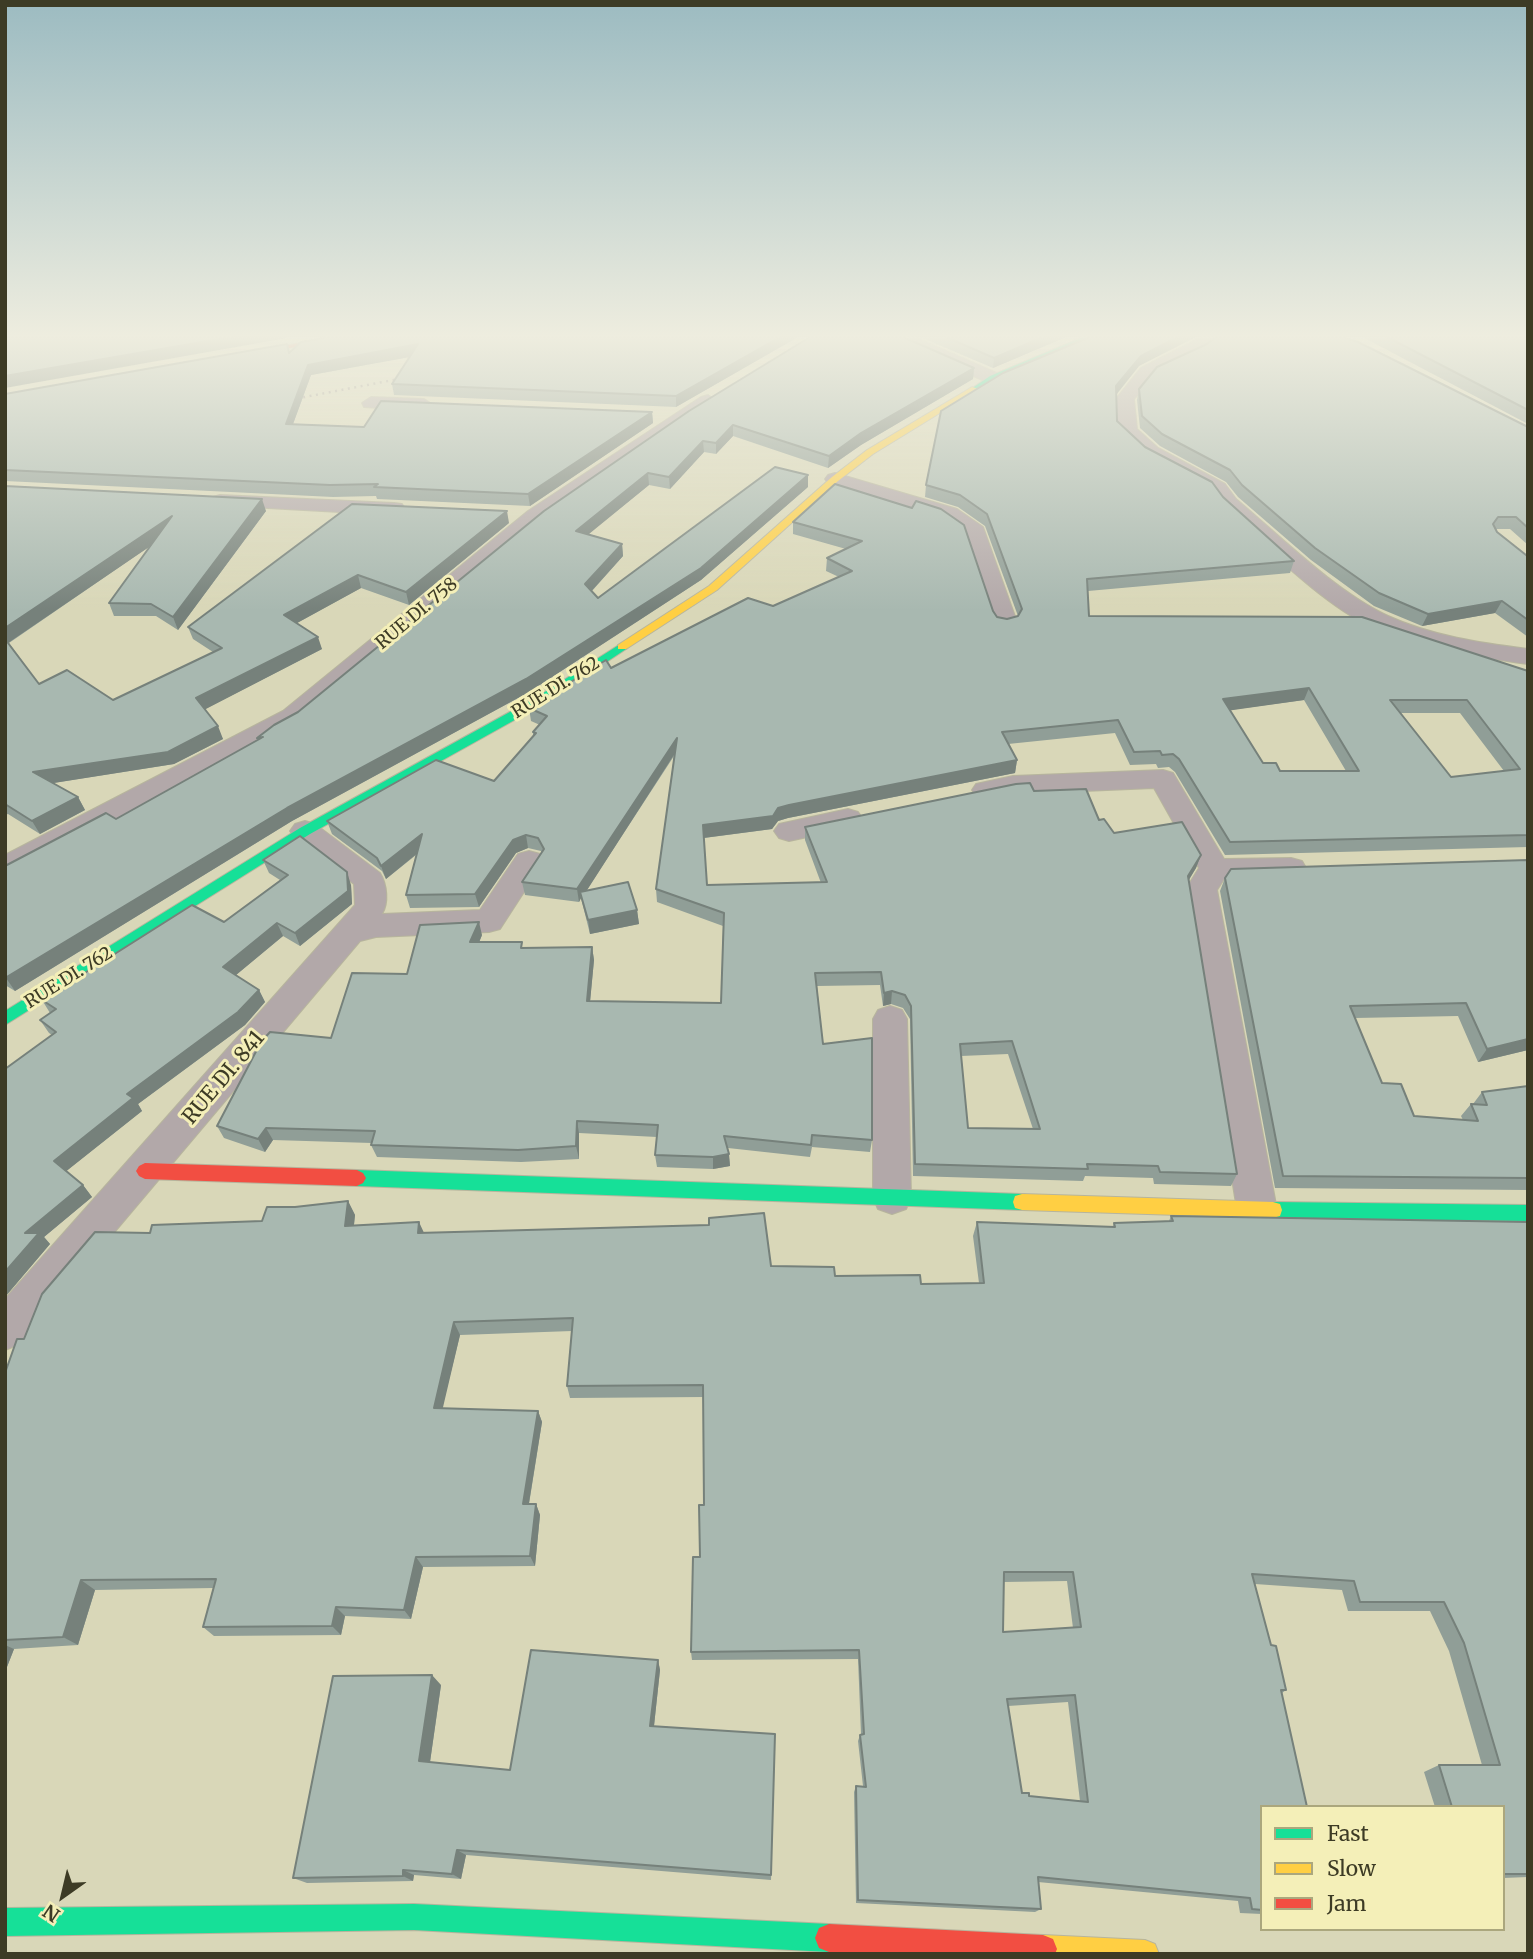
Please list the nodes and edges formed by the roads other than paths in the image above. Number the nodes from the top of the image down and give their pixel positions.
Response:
1 (663, 428) edge
2 (909, 428) edge
3 (1126, 428) edge
4 (835, 479) junction
5 (195, 499) edge
6 (413, 510) edge
7 (509, 514) dead end
8 (536, 516) junction
9 (1005, 622) edge
10 (1528, 657) edge
11 (960, 796) edge
12 (868, 814) edge
13 (305, 831) junction
14 (789, 831) dead end
15 (11, 856) edge
16 (529, 861) dead end
17 (1323, 867) edge
18 (1215, 869) junction
19 (349, 932) junction
20 (5, 1018) edge
21 (890, 1019) dead end
22 (145, 1171) junction
23 (892, 1197) junction
24 (1256, 1210) junction
25 (1528, 1213) edge
26 (5, 1330) edge
27 (5, 1922) edge
28 (1145, 1954) edge

1 - 8 street, RUE DI. 758
2 - 4 street, RUE DI. 762
3 - 10 street
4 - 9 street
4 - 13 street, RUE DI. 762
5 - 6 street
7 - 8 street
8 - 15 street, RUE DI. 758
11 - 18 street
12 - 14 street
13 - 19 street, RUE DI. 841
13 - 20 street, RUE DI. 762
16 - 19 street
17 - 18 street
18 - 24 street
19 - 22 street, RUE DI. 841
21 - 23 street
22 - 23 street
22 - 26 street, RUE DI. 841
23 - 24 street
24 - 25 street
27 - 28 street

